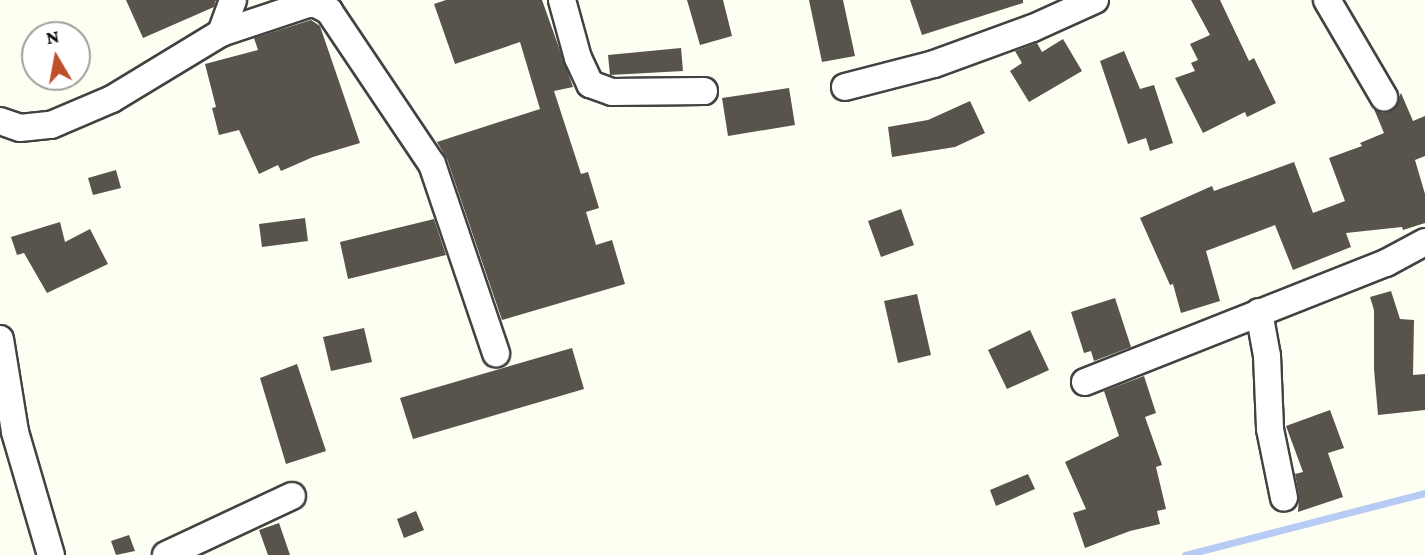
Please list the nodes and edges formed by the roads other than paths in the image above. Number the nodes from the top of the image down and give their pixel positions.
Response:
1 (233, 0) edge
2 (562, 0) edge
3 (1095, 0) edge
4 (1327, 0) edge
5 (252, 10) edge
6 (221, 33) junction
7 (845, 87) dead end
8 (704, 91) dead end
9 (1384, 97) dead end
10 (0, 121) edge
11 (1425, 242) edge
12 (1259, 312) junction
13 (0, 339) edge
14 (496, 353) dead end
15 (1085, 382) dead end
16 (292, 496) dead end
17 (1284, 498) dead end
18 (51, 555) edge
19 (166, 555) edge

1 - 6 street
2 - 8 street
3 - 7 street
4 - 9 street
5 - 6 street
5 - 14 street
6 - 10 street
11 - 12 street
12 - 15 street
12 - 17 street
13 - 18 street
16 - 19 street

